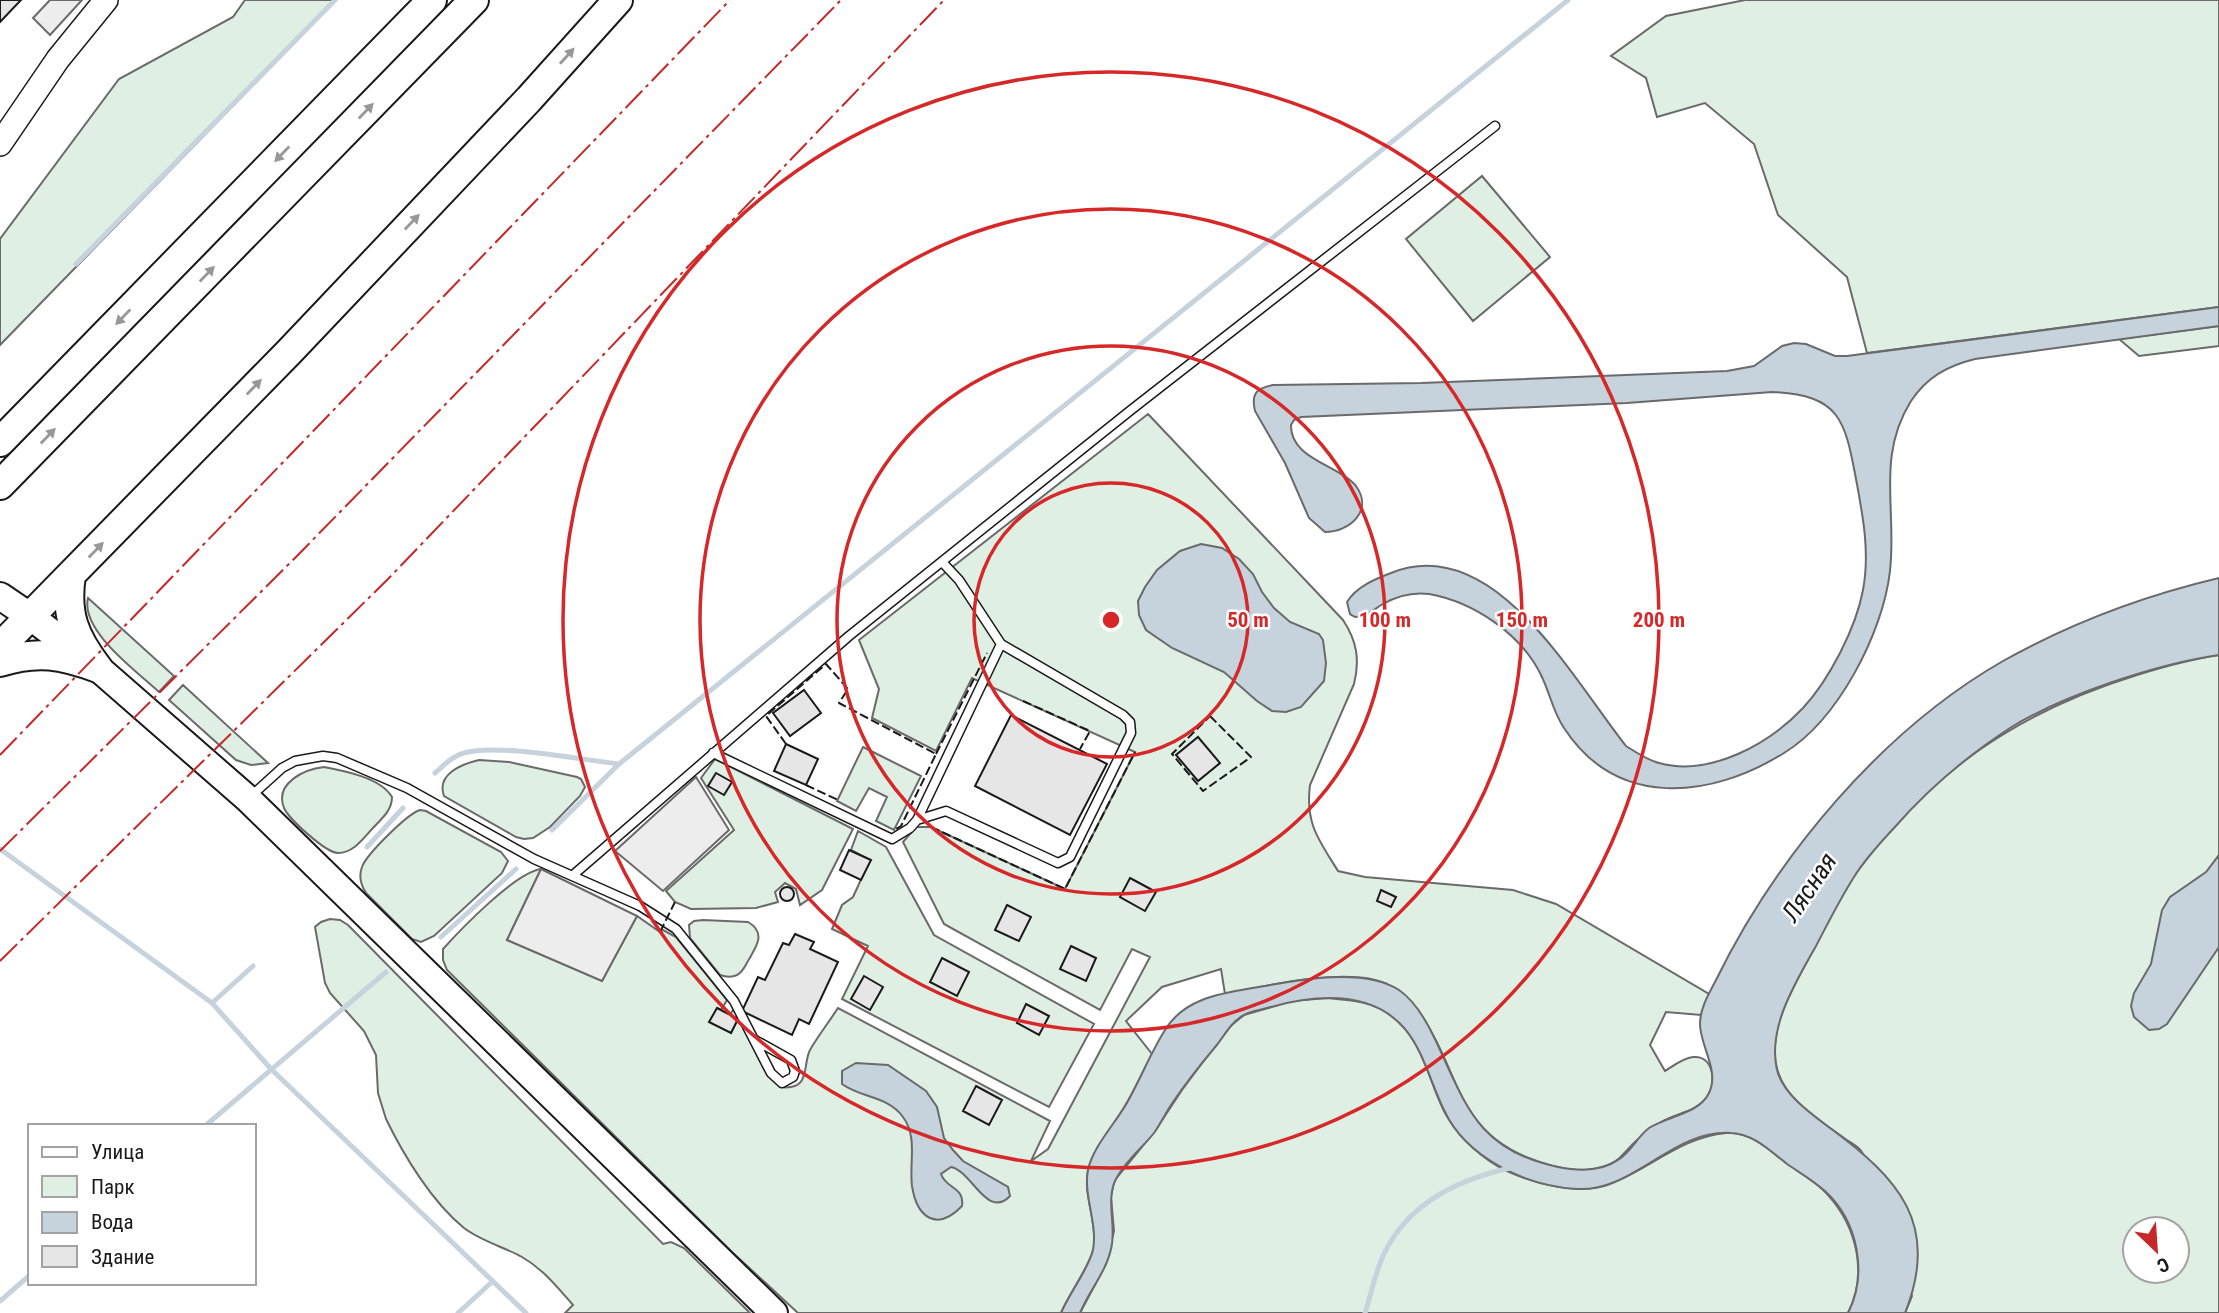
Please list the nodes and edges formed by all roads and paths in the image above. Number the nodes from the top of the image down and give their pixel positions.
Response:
1 (106, 0) edge
2 (432, 0) edge
3 (474, 0) edge
4 (618, 0) edge
5 (1495, 125) dead end
6 (0, 144) edge
7 (0, 442) edge
8 (0, 485) edge
9 (943, 563) junction
10 (71, 575) junction
11 (0, 596) edge
12 (31, 617) junction
13 (1001, 644) junction
14 (0, 647) edge
15 (0, 662) edge
16 (98, 668) junction
17 (713, 753) junction
18 (248, 799) junction
19 (917, 820) junction
20 (572, 876) junction
21 (755, 1040) junction
22 (774, 1313) edge

1 - 6 main road
2 -> 7 highway
8 -> 3 highway
10 -> 4 highway
5 - 9 lane
9 - 13 lane
9 - 17 lane
10 - 12 highway
10 - 16 highway
11 - 12 main road
12 - 14 highway
12 - 16 main road
13 - 19 lane
13 - 19 lane
15 - 16 highway
16 - 18 main road
17 - 19 lane
17 - 20 lane
18 - 20 lane
18 - 22 main road
20 - 21 lane
21 - 21 lane

